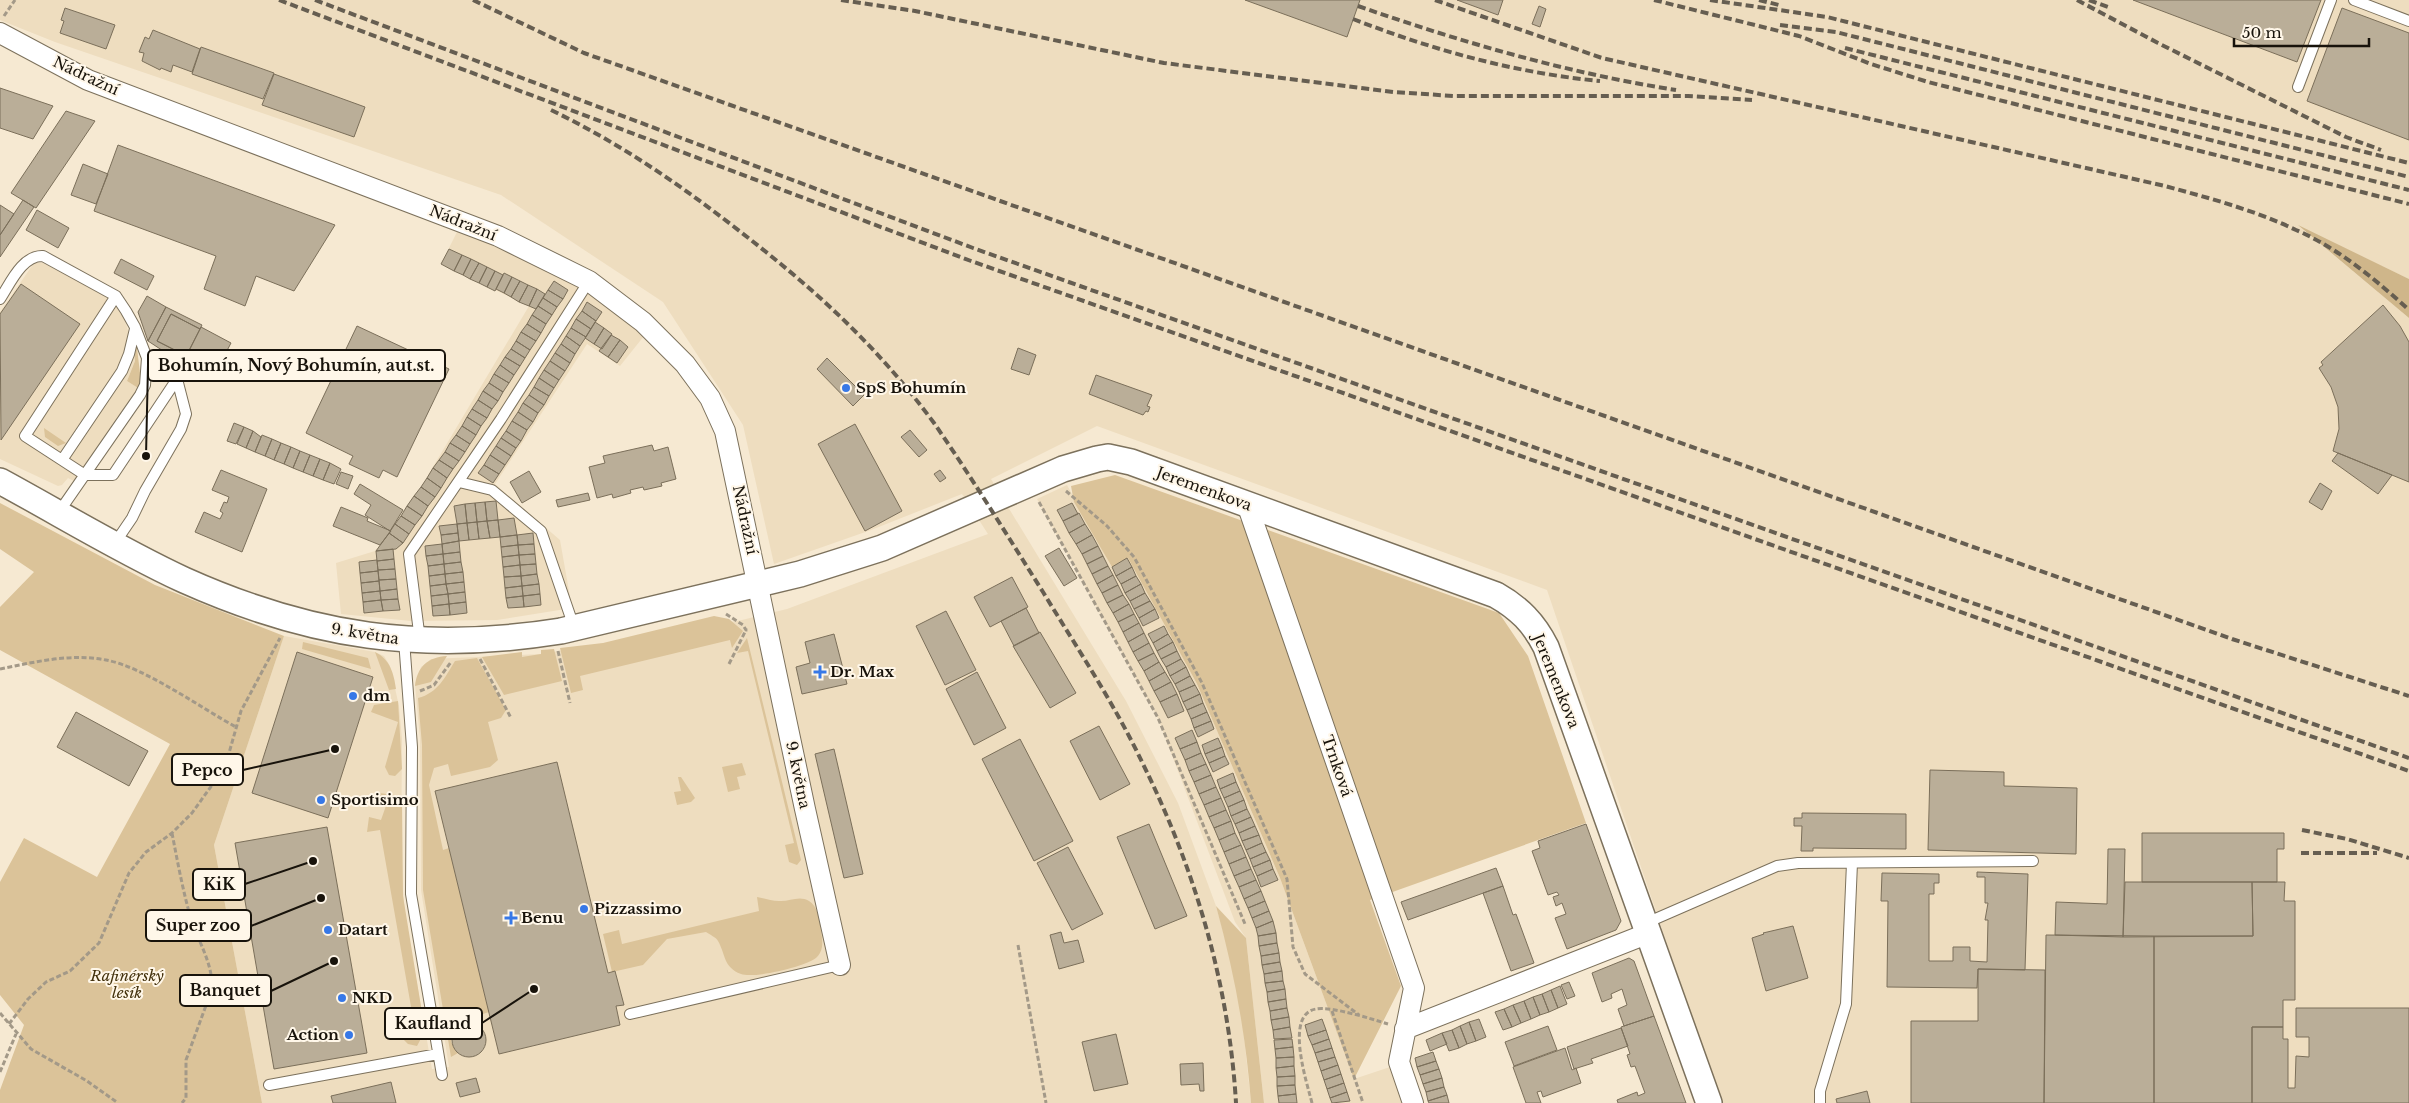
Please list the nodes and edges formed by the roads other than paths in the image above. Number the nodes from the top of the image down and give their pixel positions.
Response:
1 (2331, 0) edge
2 (2354, 0) edge
3 (2409, 21) edge
4 (0, 33) edge
5 (2298, 87) dead end
6 (589, 281) junction
7 (116, 296) junction
8 (0, 299) edge
9 (135, 327) junction
10 (147, 358) junction
11 (177, 379) junction
12 (62, 460) junction
13 (85, 475) junction
14 (1046, 476) joint
15 (0, 481) edge
16 (459, 482) junction
17 (1247, 504) junction
18 (59, 512) junction
19 (115, 543) junction
20 (758, 584) junction
21 (565, 637) junction
22 (412, 641) junction
23 (2034, 861) dead end
24 (1852, 863) junction
25 (1648, 928) junction
26 (840, 965) joint
27 (630, 1014) dead end
28 (1405, 1029) junction
29 (438, 1054) junction
30 (442, 1075) dead end
31 (269, 1085) dead end
32 (1413, 1103) edge
33 (1709, 1103) edge
34 (1820, 1103) edge

1 - 5 lane
2 - 3 lane
4 - 6 street, Nádražní
6 - 16 lane
6 - 20 street, Nádražní
7 - 8 lane
7 - 9 lane
7 - 12 lane
9 - 10 lane
9 - 12 lane
10 - 11 lane
10 - 13 lane
11 - 13 lane
11 - 19 lane
12 - 13 lane
13 - 18 lane
14 - 17 street, Jeremenkova
14 - 20 street, 9. května
15 - 18 street, 9. května
16 - 21 lane
16 - 22 lane
17 - 25 street, Jeremenkova
17 - 28 street, Trnková
18 - 19 street, 9. května
19 - 22 street, 9. května
20 - 21 street, 9. května
20 - 26 street, 9. května
21 - 22 street, 9. května
22 - 29 lane
23 - 24 lane
24 - 25 lane
24 - 34 lane
25 - 28 street
25 - 33 street, Jeremenkova
26 - 27 lane
28 - 32 street, Trnková
29 - 30 lane
29 - 31 lane

